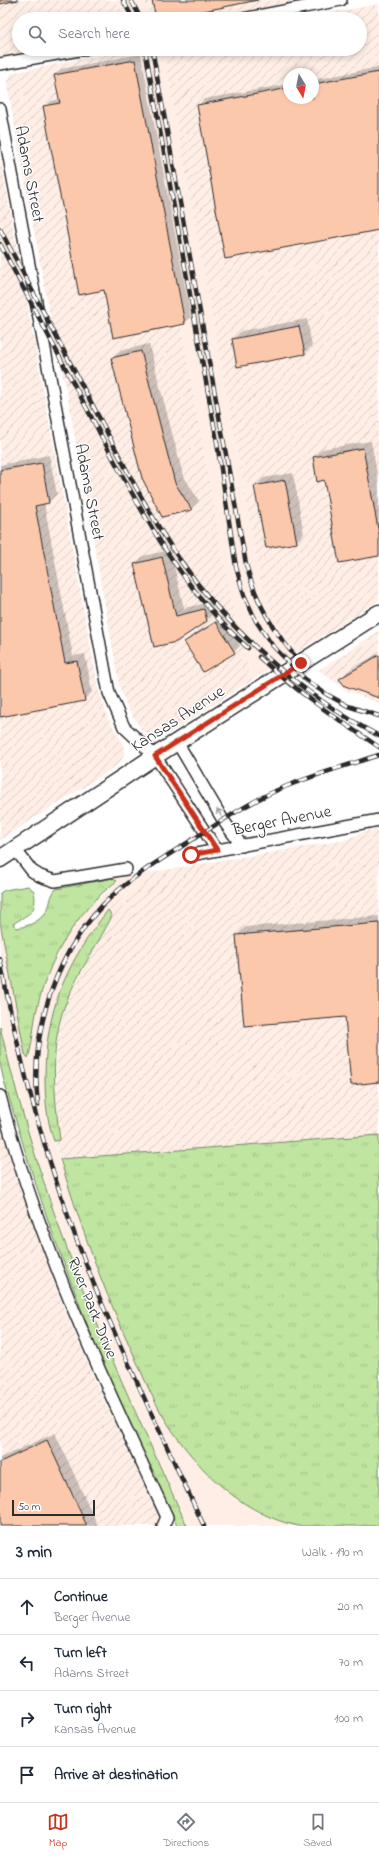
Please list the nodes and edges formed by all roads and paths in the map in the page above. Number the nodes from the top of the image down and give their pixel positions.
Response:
1 (341, 0) edge
2 (278, 12) edge
3 (46, 56) edge
4 (0, 64) edge
5 (0, 109) edge
6 (379, 613) edge
7 (177, 742) junction
8 (155, 756) junction
9 (379, 820) edge
10 (242, 846) junction
11 (15, 849) junction
12 (217, 850) junction
13 (191, 855) dead end
14 (0, 860) edge
15 (126, 869) dead end
16 (0, 1096) edge
17 (163, 1526) edge

1 - 2 street
3 - 4 street
5 - 8 street, Adams Street
6 - 7 main road, Kansas Avenue
7 - 8 main road, Kansas Avenue
10 -> 7 street
8 - 11 main road, Kansas Avenue
8 - 12 street, Adams Street
9 - 10 street, Berger Avenue
10 - 12 street, Berger Avenue
11 - 14 main road, Kansas Avenue
11 - 15 street
12 - 13 street, Berger Avenue
16 - 17 street, River Park Drive

